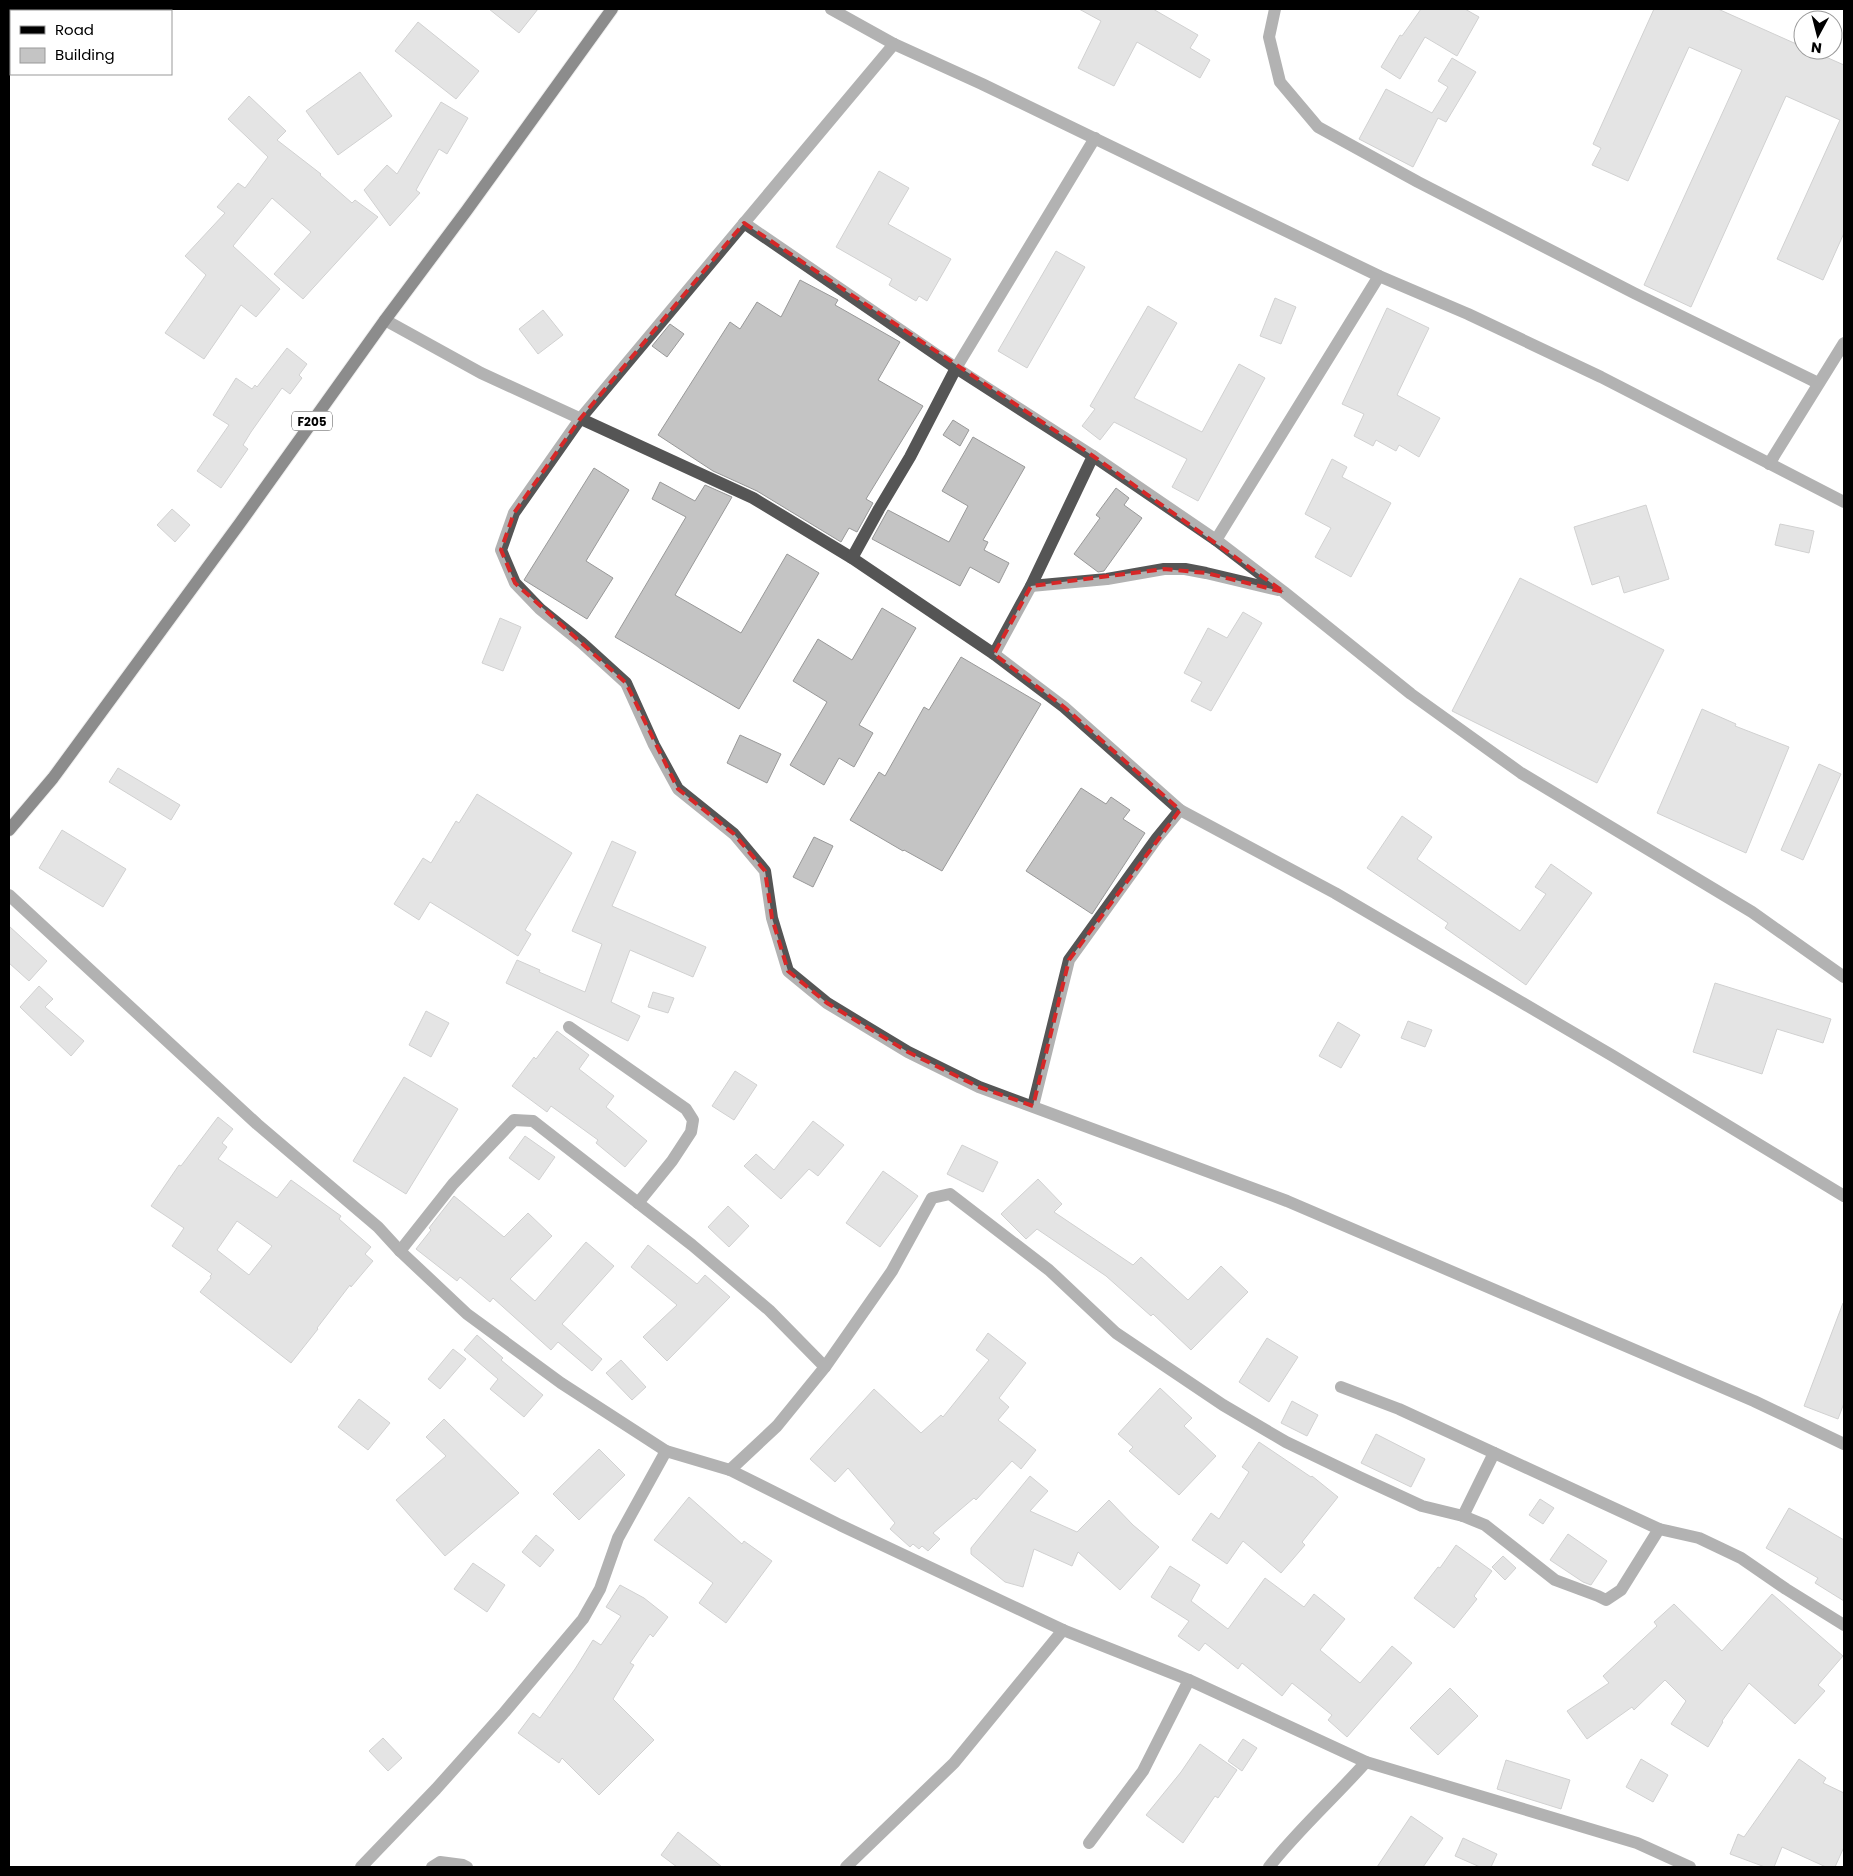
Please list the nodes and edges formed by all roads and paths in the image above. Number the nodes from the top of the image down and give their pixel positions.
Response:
1 (612, 9) edge
2 (831, 9) edge
3 (1275, 9) edge
4 (894, 44) junction
5 (1095, 138) junction
6 (744, 223) junction
7 (1380, 276) junction
8 (384, 320) junction
9 (1844, 343) edge
10 (956, 368) junction
11 (1818, 383) junction
12 (580, 419) junction
13 (1093, 456) junction
14 (1769, 464) junction
15 (1844, 502) edge
16 (1216, 540) junction
17 (852, 558) junction
18 (1031, 586) junction
19 (1284, 592) junction
20 (994, 654) junction
21 (1180, 810) junction
22 (9, 830) edge
23 (9, 894) edge
24 (1844, 977) edge
25 (569, 1027) dead end
26 (1033, 1106) junction
27 (1844, 1196) edge
28 (638, 1203) junction
29 (400, 1250) junction
30 (825, 1368) junction
31 (1341, 1387) dead end
32 (1844, 1444) edge
33 (666, 1451) junction
34 (1494, 1453) junction
35 (730, 1470) junction
36 (1463, 1516) junction
37 (1659, 1529) junction
38 (1844, 1625) edge
39 (1063, 1630) junction
40 (1189, 1680) junction
41 (1366, 1762) junction
42 (1089, 1843) dead end
43 (361, 1867) edge
44 (432, 1867) edge
45 (467, 1867) edge
46 (846, 1867) edge
47 (1269, 1867) edge
48 (1690, 1867) edge

1 - 8 main road, F205
2 - 4 street
3 - 11 street
4 - 5 street
4 - 6 street
5 - 7 street
5 - 10 street
6 - 10 street
6 - 12 street
7 - 14 street
7 - 16 street
8 - 12 street
8 - 22 main road, F205
9 - 11 street
10 - 13 street
10 - 17 street
11 - 14 street
12 - 17 street
12 - 26 street
13 - 16 street
13 - 18 street
14 - 15 street
16 - 19 street
17 - 20 street
18 - 19 street
18 - 20 street
19 - 24 street
20 - 21 street
21 - 26 street
21 - 27 street
23 - 29 street
25 - 28 street
26 - 32 street
28 - 29 street
28 - 30 street
29 - 33 street
30 - 35 street
30 - 36 street
31 - 34 street
33 - 35 street
33 - 43 street
34 - 36 street
34 - 37 street
35 - 39 street
36 - 37 street
37 - 38 street
39 - 40 street
39 - 46 street
40 - 41 street
40 - 42 street
41 - 47 street
41 - 48 street
44 - 45 street

